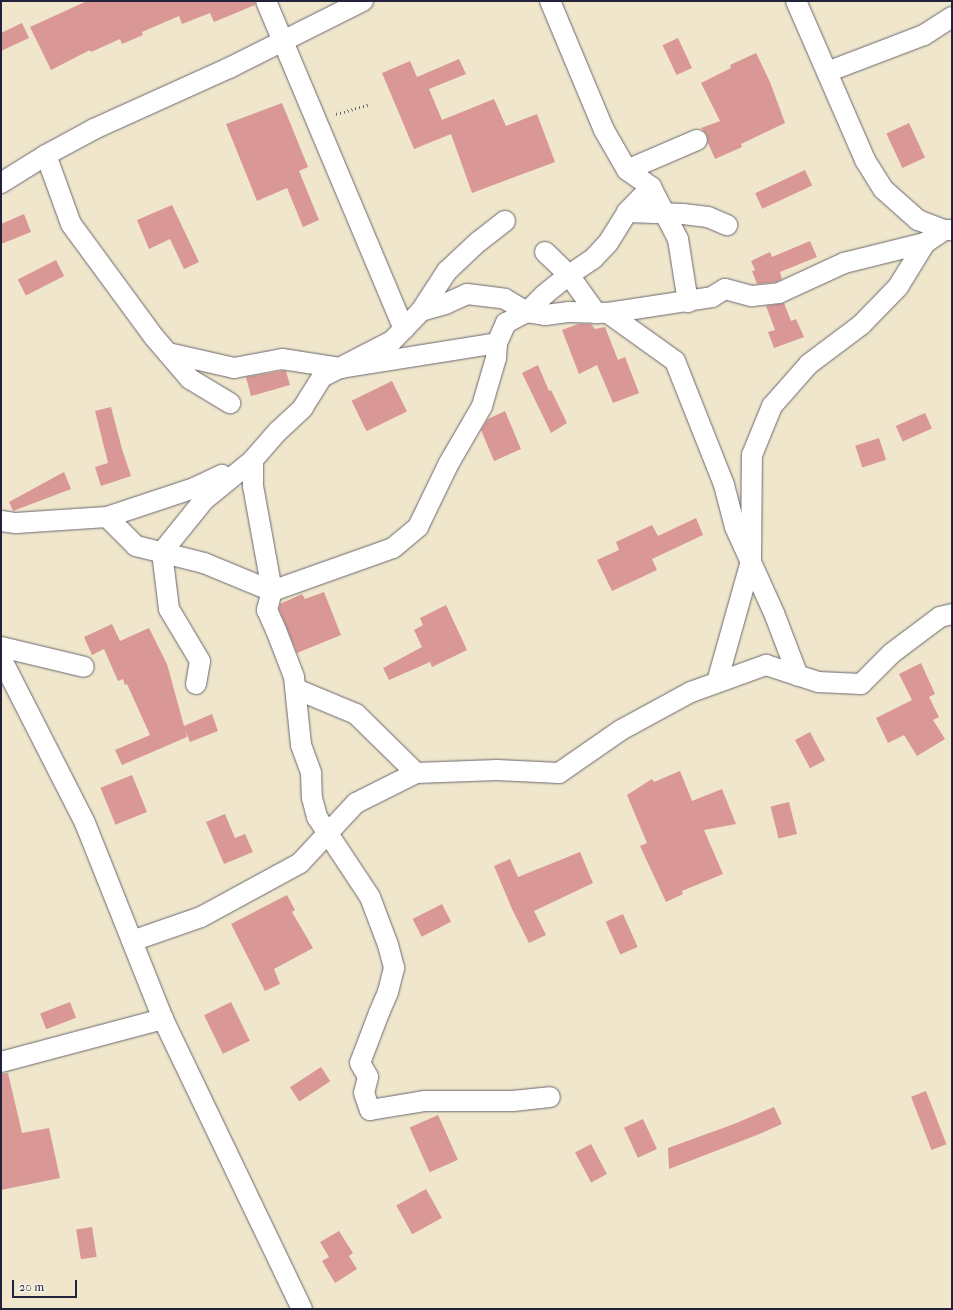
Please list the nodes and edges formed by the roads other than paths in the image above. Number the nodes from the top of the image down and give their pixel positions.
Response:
1 (266, 1) edge
2 (363, 1) edge
3 (550, 1) edge
4 (796, 1) edge
5 (952, 17) edge
6 (283, 42) junction
7 (827, 72) junction
8 (697, 140) dead end
9 (46, 155) junction
10 (627, 170) junction
11 (1, 183) edge
12 (651, 187) junction
13 (627, 212) junction
14 (664, 213) junction
15 (504, 221) dead end
16 (727, 225) dead end
17 (948, 230) edge
18 (925, 243) junction
19 (545, 252) dead end
20 (449, 268) junction
21 (569, 275) junction
22 (467, 294) junction
23 (688, 302) junction
24 (421, 311) junction
25 (527, 312) junction
26 (602, 313) junction
27 (404, 329) junction
28 (497, 343) junction
29 (168, 353) junction
30 (341, 368) junction
31 (230, 403) dead end
32 (253, 460) junction
33 (107, 517) junction
34 (1, 521) edge
35 (162, 552) junction
36 (751, 561) junction
37 (272, 591) junction
38 (952, 614) edge
39 (1, 647) edge
40 (1, 658) edge
41 (84, 667) dead end
42 (798, 676) junction
43 (717, 682) junction
44 (196, 684) dead end
45 (296, 689) junction
46 (416, 773) junction
47 (329, 833) junction
48 (132, 941) junction
49 (163, 1019) junction
50 (1, 1062) edge
51 (550, 1097) dead end
52 (302, 1309) edge

1 - 6 street
2 - 6 street
3 - 10 street
4 - 7 street
5 - 7 street
6 - 9 street
6 - 27 street
7 - 17 street
8 - 10 street
9 - 11 street
9 - 29 street
10 - 12 street
12 - 13 street
12 - 14 street
13 - 14 street
13 - 21 street
14 - 16 street
14 - 23 street
15 - 20 street
17 - 18 street
18 - 23 street
18 - 36 street
19 - 21 street
20 - 22 street
20 - 24 street
21 - 25 street
21 - 26 street
22 - 24 street
22 - 25 street
23 - 26 street
24 - 27 street
25 - 26 street
25 - 28 street
26 - 36 street
27 - 30 street
28 - 30 street
28 - 37 street
29 - 30 street
29 - 31 street
30 - 32 street
32 - 33 street
32 - 35 street
32 - 37 street
33 - 34 street
33 - 35 street
35 - 37 street
35 - 44 street
36 - 42 street
36 - 43 street
37 - 45 street
38 - 42 street
39 - 41 street
40 - 48 street
42 - 43 street
43 - 46 street
45 - 46 street
45 - 47 street
46 - 47 street
47 - 48 street
47 - 51 street
48 - 49 street
49 - 50 street
49 - 52 street

